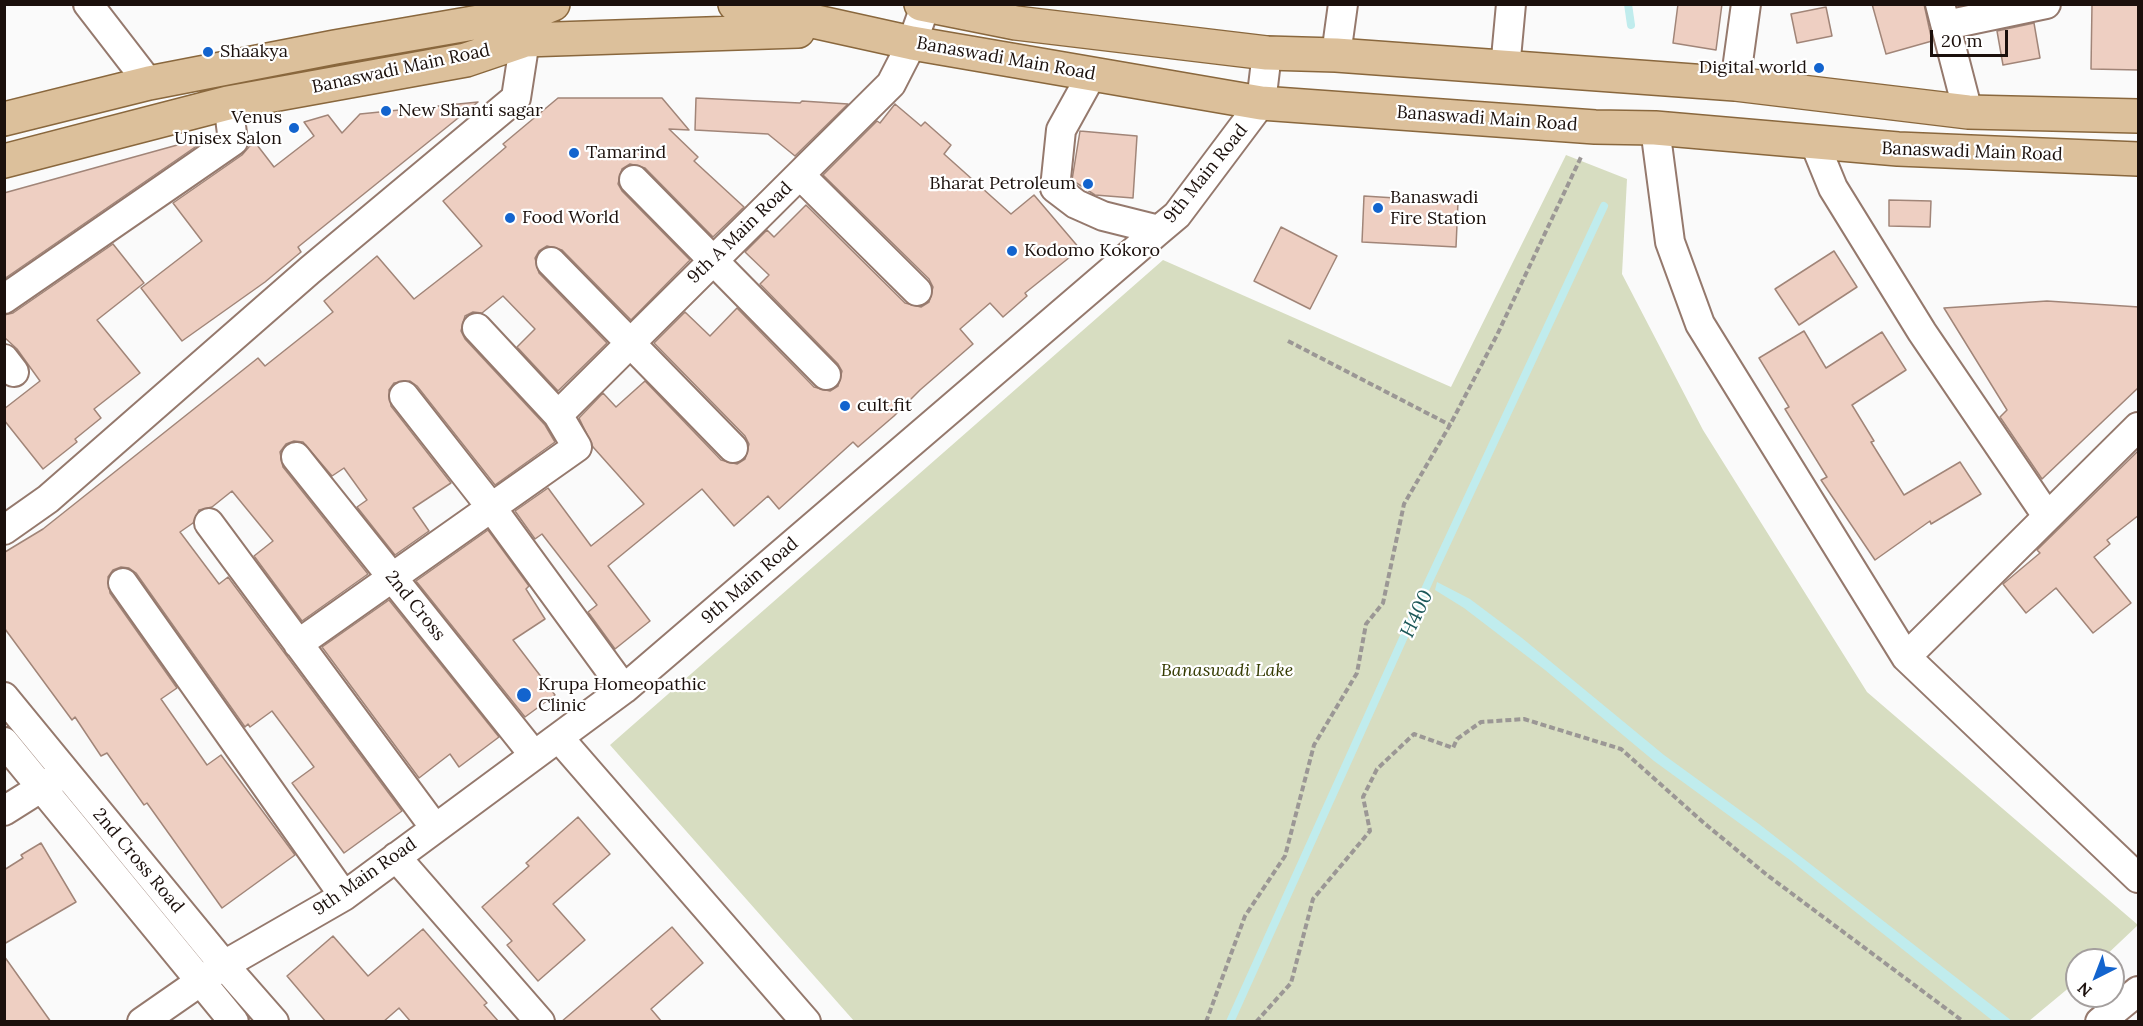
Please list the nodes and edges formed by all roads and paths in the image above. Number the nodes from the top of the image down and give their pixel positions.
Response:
1 (88, 4) edge
2 (735, 4) edge
3 (1343, 4) edge
4 (1511, 4) edge
5 (1746, 4) edge
6 (2046, 4) edge
7 (924, 5) edge
8 (1943, 15) edge
9 (536, 16) edge
10 (842, 30) junction
11 (912, 43) junction
12 (1268, 53) junction
13 (1336, 55) junction
14 (1505, 69) junction
15 (1092, 74) junction
16 (148, 83) junction
17 (1735, 84) junction
18 (228, 103) junction
19 (1261, 103) junction
20 (1968, 112) junction
21 (2139, 116) edge
22 (4, 118) edge
23 (1595, 127) junction
24 (1655, 128) junction
25 (1815, 144) junction
26 (2139, 159) edge
27 (4, 161) edge
28 (800, 176) junction
29 (634, 180) dead end
30 (1159, 230) junction
31 (712, 260) junction
32 (551, 262) dead end
33 (917, 291) dead end
34 (4, 299) edge
35 (477, 328) dead end
36 (629, 342) junction
37 (1287, 342) dead end
38 (826, 375) dead end
39 (404, 396) dead end
40 (558, 415) junction
41 (1450, 426) junction
42 (2139, 427) edge
43 (734, 448) dead end
44 (296, 457) dead end
45 (491, 507) junction
46 (2047, 516) junction
47 (209, 523) dead end
48 (4, 530) edge
49 (392, 578) junction
50 (123, 583) dead end
51 (298, 644) junction
52 (1906, 657) junction
53 (624, 689) junction
54 (4, 697) edge
55 (559, 738) junction
56 (4, 741) edge
57 (534, 755) junction
58 (53, 779) junction
59 (4, 811) edge
60 (435, 828) junction
61 (396, 857) junction
62 (2139, 878) edge
63 (344, 896) junction
64 (224, 965) junction
65 (201, 981) junction
66 (2139, 991) edge
67 (142, 1022) edge
68 (234, 1022) edge
69 (274, 1022) edge
70 (540, 1022) edge
71 (806, 1022) edge
72 (1206, 1022) edge
73 (1256, 1022) edge
74 (1964, 1022) edge
75 (2100, 1022) edge

1 - 16 street
2 - 10 main road, Banaswadi Main Road
3 - 13 street
4 - 14 street
5 - 17 street
6 - 8 street
7 - 11 street, 9th A Main Road
7 - 12 main road, Banaswadi Main Road
8 - 20 street
9 - 10 main road, Banaswadi Main Road
9 - 16 main road, Banaswadi Main Road
9 - 18 main road, Banaswadi Main Road
9 - 48 street
10 - 11 main road, Banaswadi Main Road
11 - 15 main road, Banaswadi Main Road
11 - 28 street, 9th A Main Road
12 - 13 main road, Banaswadi Main Road
12 - 19 street, 9th Main Road
13 - 14 main road, Banaswadi Main Road
14 - 17 main road, Banaswadi Main Road
15 - 19 main road, Banaswadi Main Road
15 - 30 street
16 - 22 main road, Banaswadi Main Road
17 - 20 main road, Banaswadi Main Road
18 - 27 main road, Banaswadi Main Road
18 - 34 street
19 - 23 main road, Banaswadi Main Road
19 - 30 street, 9th Main Road
20 - 21 main road, Banaswadi Main Road
23 - 24 main road, Banaswadi Main Road
23 - 41 path
24 - 25 main road, Banaswadi Main Road
24 - 52 street
25 - 26 main road, Banaswadi Main Road
25 - 46 street
28 - 31 street, 9th A Main Road
28 - 33 street
29 - 31 street
30 - 53 street, 9th Main Road
31 - 36 street, 9th A Main Road
31 - 38 street
32 - 36 street
35 - 40 street
36 - 40 street, 9th A Main Road
36 - 43 street
37 - 41 path
39 - 45 street
40 - 45 street
41 - 72 path
42 - 46 street
44 - 49 street, 2nd Cross
45 - 49 street
45 - 53 street
46 - 52 street
47 - 51 street
49 - 51 street
49 - 57 street, 2nd Cross
50 - 63 street
51 - 60 street
52 - 62 street
53 - 55 street, 9th Main Road
54 - 58 street, 2nd Cross Road
55 - 57 street, 9th Main Road
55 - 71 street
56 - 58 street, 2nd Cross Road
57 - 60 street, 9th Main Road
58 - 59 street
58 - 64 street, 2nd Cross Road
58 - 65 street, 2nd Cross Road
60 - 61 street, 9th Main Road
61 - 63 street, 9th Main Road
61 - 70 street
63 - 64 street, 9th Main Road
64 - 65 street, 9th Main Road
64 - 69 street, 2nd Cross Road
65 - 67 street, 9th Main Road
65 - 68 street, 2nd Cross Road
66 - 75 street
73 - 74 path

